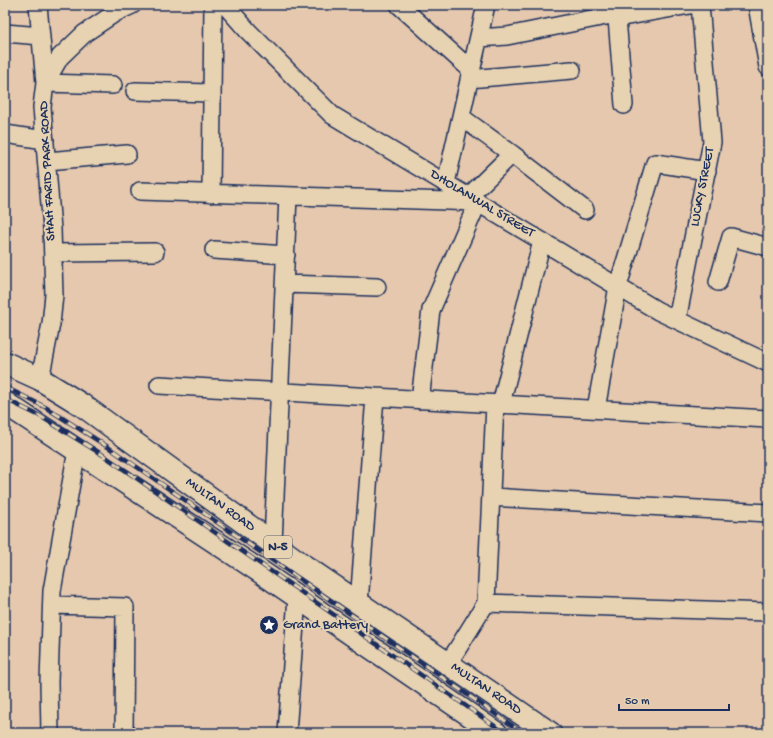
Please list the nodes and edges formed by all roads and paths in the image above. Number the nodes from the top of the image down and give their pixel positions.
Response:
1 (38, 5) edge
2 (132, 5) edge
3 (213, 5) edge
4 (225, 5) edge
5 (399, 5) edge
6 (486, 5) edge
7 (690, 5) edge
8 (700, 5) edge
9 (757, 5) edge
10 (615, 12) edge
11 (5, 33) edge
12 (40, 36) junction
13 (479, 38) junction
14 (768, 67) edge
15 (572, 70) dead end
16 (470, 75) junction
17 (44, 83) junction
18 (113, 85) dead end
19 (135, 91) dead end
20 (212, 93) junction
21 (624, 105) dead end
22 (461, 117) junction
23 (5, 134) edge
24 (46, 140) junction
25 (127, 154) dead end
26 (512, 154) junction
27 (47, 161) junction
28 (707, 172) junction
29 (446, 183) junction
30 (140, 191) dead end
31 (212, 194) junction
32 (288, 196) junction
33 (474, 199) junction
34 (585, 210) dead end
35 (542, 241) junction
36 (768, 247) edge
37 (214, 250) dead end
38 (155, 252) dead end
39 (53, 253) junction
40 (286, 254) junction
41 (718, 282) dead end
42 (285, 284) junction
43 (618, 286) junction
44 (377, 288) dead end
45 (676, 320) junction
46 (5, 363) edge
47 (768, 363) edge
48 (40, 379) junction
49 (159, 385) dead end
50 (280, 392) junction
51 (375, 397) junction
52 (420, 400) junction
53 (5, 403) edge
54 (498, 404) junction
55 (596, 409) junction
56 (768, 419) edge
57 (77, 450) junction
58 (491, 497) junction
59 (768, 513) edge
60 (273, 544) junction
61 (297, 597) junction
62 (486, 603) junction
63 (359, 604) junction
64 (52, 605) junction
65 (768, 612) edge
66 (448, 664) junction
67 (50, 733) edge
68 (124, 733) edge
69 (287, 733) edge
70 (496, 733) edge
71 (550, 733) edge

1 - 12 street
2 - 17 street, SHAH FARID PARK ROAD
3 - 20 street
4 - 29 street, DHOLANWAL STREET
5 - 16 street
6 - 13 street
7 - 10 street
8 - 28 street, LUCKY STREET
9 - 14 street
10 - 13 street
10 - 21 street
11 - 12 street
12 - 17 street
13 - 16 street
15 - 16 street
16 - 22 street
17 - 18 street
17 - 24 street, SHAH FARID PARK ROAD
19 - 20 street
20 - 31 street
22 - 26 street
22 - 29 street
23 - 24 street
24 - 27 street, SHAH FARID PARK ROAD
25 - 27 street
26 - 33 street
26 - 34 street
27 - 39 street, SHAH FARID PARK ROAD
28 - 43 street
28 - 45 street, LUCKY STREET
29 - 33 street, DHOLANWAL STREET
30 - 31 street
31 - 32 street
32 - 33 street
32 - 40 street
33 - 35 street, DHOLANWAL STREET
33 - 52 street
35 - 43 street, DHOLANWAL STREET
35 - 54 street
36 - 41 street
37 - 40 street
38 - 39 street
39 - 48 street, SHAH FARID PARK ROAD
40 - 42 street
42 - 44 street
42 - 50 street
43 - 45 street, DHOLANWAL STREET
43 - 55 street
45 - 47 street, DHOLANWAL STREET
46 - 48 main road, MULTAN ROAD / N-5
48 - 60 main road, MULTAN ROAD / N-5
49 - 50 street
50 - 51 street
50 - 60 street
51 - 52 street
51 - 63 street
52 - 54 street
53 - 57 main road, N-5
54 - 55 street
54 - 58 street
55 - 56 street
57 - 61 main road, N-5
57 - 64 street
58 - 59 street
58 - 62 street
60 - 63 main road, MULTAN ROAD / N-5
61 - 69 street
61 - 70 main road, N-5
62 - 65 street
62 - 66 street
63 - 66 main road, MULTAN ROAD / N-5
64 - 67 street
64 - 68 street
66 - 71 main road, MULTAN ROAD / N-5

